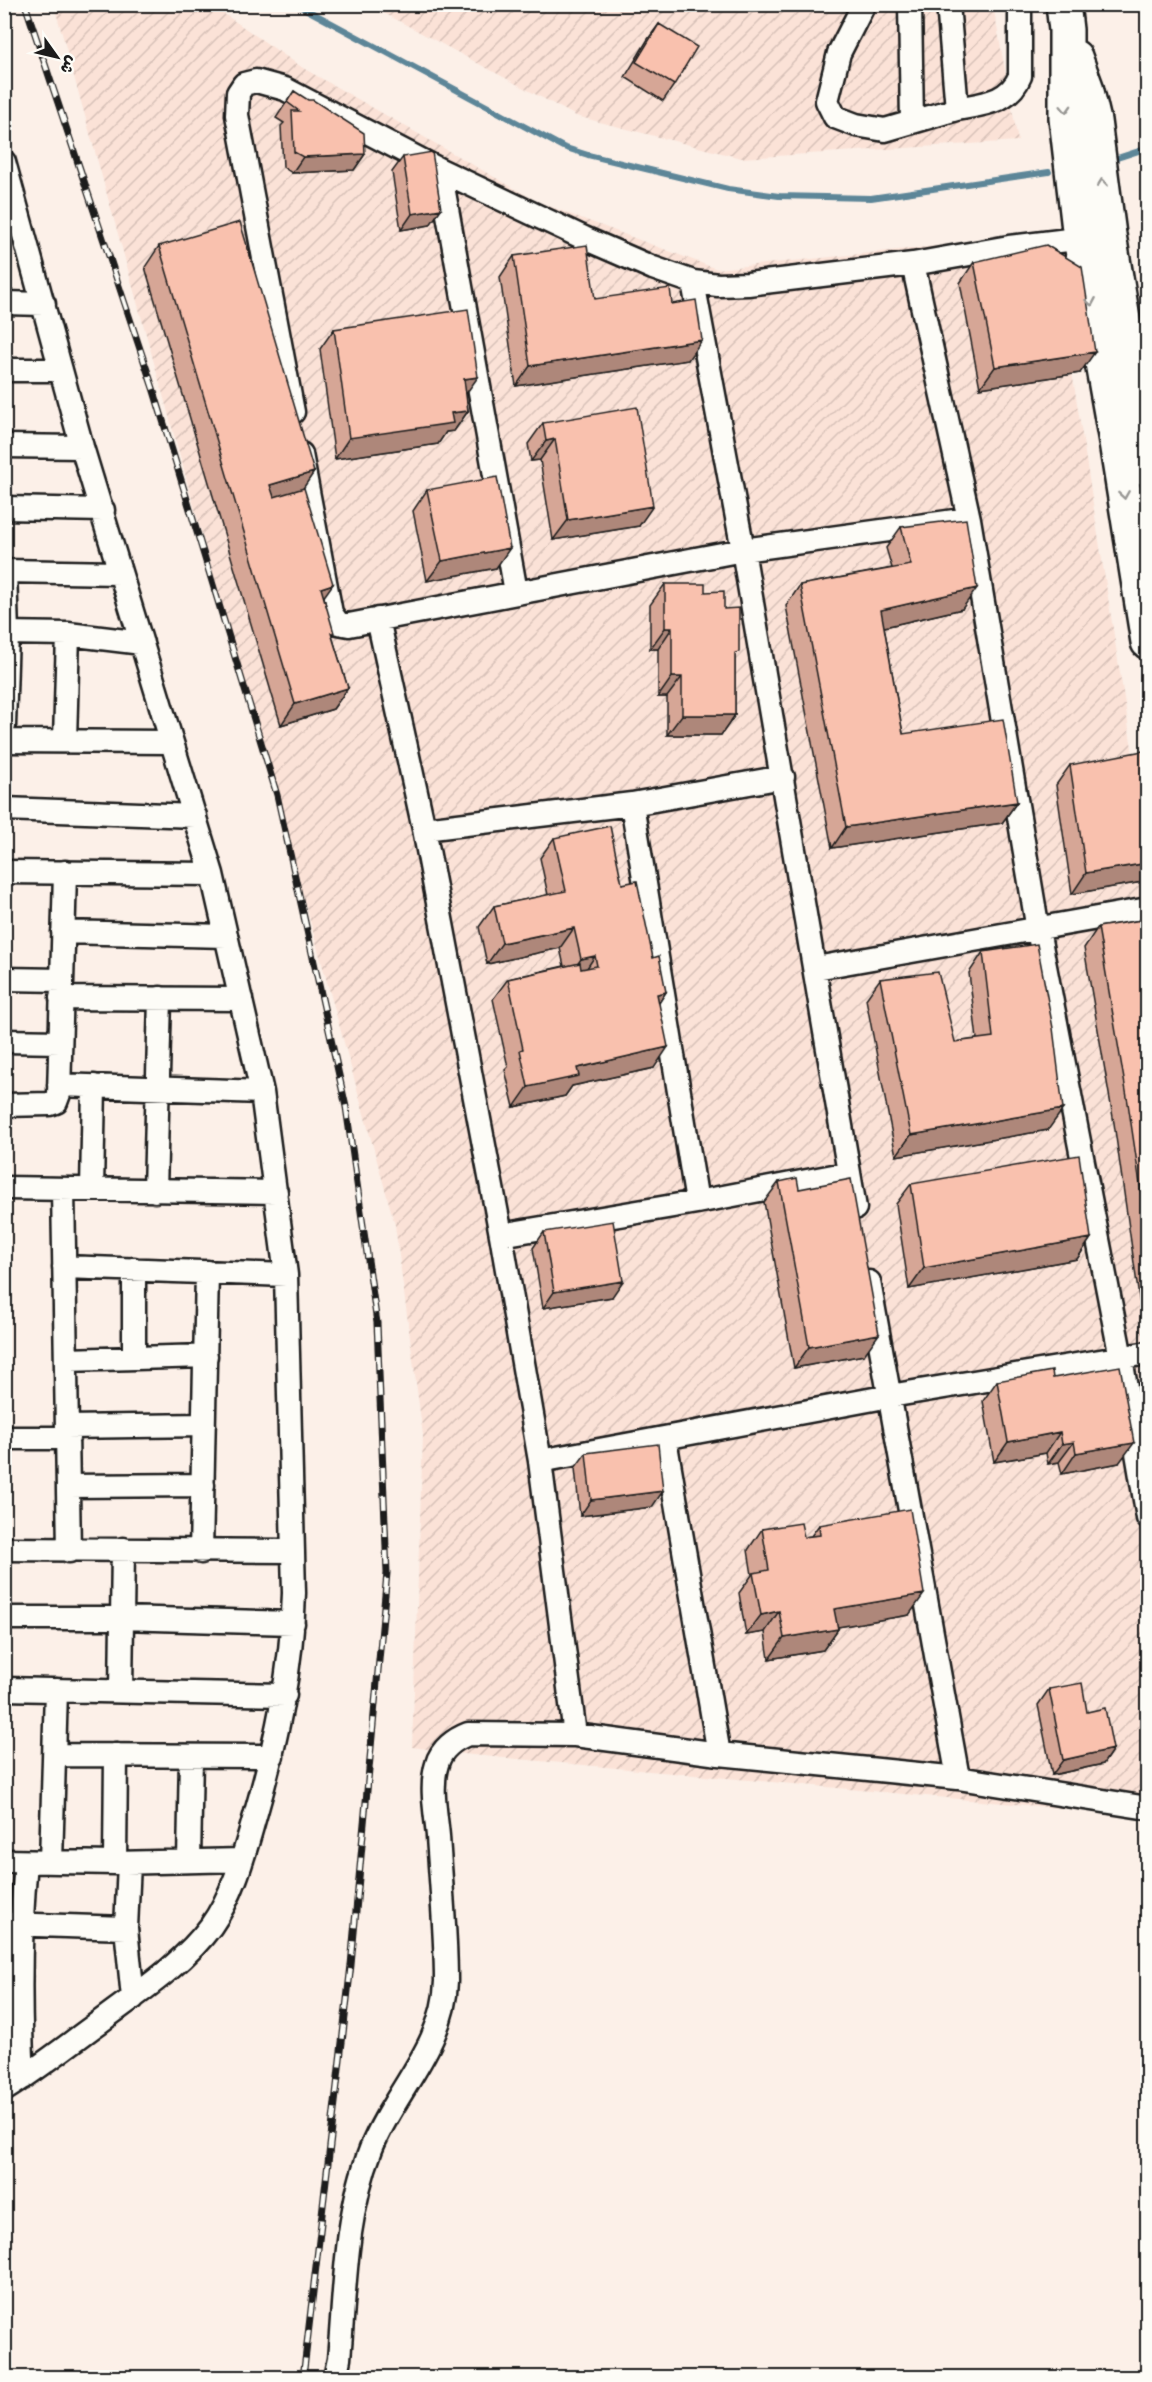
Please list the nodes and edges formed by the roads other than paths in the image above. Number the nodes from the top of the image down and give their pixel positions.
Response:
1 (864, 4) edge
2 (909, 4) edge
3 (948, 4) edge
4 (1020, 4) edge
5 (1064, 17) edge
6 (957, 109) junction
7 (912, 122) junction
8 (440, 170) junction
9 (6, 171) edge
10 (1094, 237) junction
11 (16, 239) edge
12 (913, 264) junction
13 (693, 282) junction
14 (4, 303) edge
15 (44, 304) junction
16 (4, 370) edge
17 (61, 370) junction
18 (1135, 433) edge
19 (4, 446) edge
20 (82, 447) junction
21 (1148, 469) edge
22 (4, 508) edge
23 (103, 510) junction
24 (969, 519) junction
25 (743, 550) junction
26 (5, 571) edge
27 (119, 573) junction
28 (516, 592) junction
29 (378, 619) junction
30 (6, 633) edge
31 (68, 634) junction
32 (1148, 642) edge
33 (142, 643) junction
34 (4, 726) edge
35 (65, 740) junction
36 (4, 741) edge
37 (171, 742) junction
38 (783, 777) junction
39 (632, 804) junction
40 (4, 809) edge
41 (195, 816) junction
42 (424, 829) junction
43 (4, 872) edge
44 (65, 872) junction
45 (212, 874) junction
46 (1148, 909) edge
47 (1038, 930) junction
48 (63, 932) junction
49 (226, 936) junction
50 (816, 968) junction
51 (4, 979) edge
52 (62, 989) junction
53 (160, 998) junction
54 (241, 999) junction
55 (4, 1041) edge
56 (60, 1042) junction
57 (59, 1085) junction
58 (94, 1086) junction
59 (157, 1088) junction
60 (262, 1092) junction
61 (4, 1105) edge
62 (849, 1173) junction
63 (4, 1188) edge
64 (63, 1189) junction
65 (92, 1189) junction
66 (155, 1191) junction
67 (276, 1192) junction
68 (697, 1202) junction
69 (860, 1232) edge
70 (501, 1235) junction
71 (64, 1267) junction
72 (866, 1267) edge
73 (134, 1269) junction
74 (207, 1272) junction
75 (286, 1275) junction
76 (1148, 1353) edge
77 (206, 1356) junction
78 (134, 1358) junction
79 (1121, 1358) junction
80 (66, 1360) junction
81 (890, 1396) junction
82 (204, 1425) junction
83 (67, 1432) junction
84 (4, 1438) edge
85 (665, 1439) junction
86 (540, 1461) junction
87 (203, 1485) junction
88 (68, 1486) junction
89 (1148, 1518) edge
90 (4, 1549) edge
91 (123, 1549) junction
92 (69, 1551) junction
93 (292, 1551) junction
94 (201, 1552) junction
95 (4, 1618) edge
96 (121, 1618) junction
97 (293, 1623) junction
98 (4, 1689) edge
99 (56, 1690) junction
100 (120, 1691) junction
101 (285, 1695) junction
102 (575, 1735) junction
103 (719, 1754) junction
104 (55, 1755) junction
105 (116, 1755) junction
106 (192, 1756) junction
107 (272, 1756) junction
108 (958, 1778) junction
109 (1148, 1808) edge
110 (242, 1860) junction
111 (15, 1861) edge
112 (189, 1861) junction
113 (51, 1862) junction
114 (122, 1863) junction
115 (12, 1924) edge
116 (126, 1928) junction
117 (12, 1994) edge
118 (133, 1998) junction
119 (14, 2084) edge
120 (335, 2378) edge

1 - 7 street
2 - 7 street
3 - 6 street
4 - 6 street
5 - 10 highway
6 - 7 street
8 - 13 street
8 - 28 street
8 - 29 street
9 - 11 street
10 - 12 street
10 - 18 highway
11 - 15 street
12 - 13 street
12 - 24 street
13 - 25 street
14 - 15 street
15 - 17 street
16 - 17 street
17 - 20 street
18 - 21 highway
18 -> 32 highway
19 - 20 street
20 - 23 street
22 - 23 street
23 - 27 street
24 - 25 street
24 - 47 street
25 - 28 street
25 - 38 street
26 - 27 street
26 - 30 street
27 - 33 street
28 - 29 street
29 - 42 street
30 - 31 street
30 - 34 street
31 - 33 street
31 - 35 street
33 - 37 street
35 - 36 street
35 - 37 street
37 - 41 street
38 - 39 street
38 - 50 street
39 - 42 street
39 - 68 street
40 - 41 street
41 - 45 street
42 - 70 street
43 - 44 street
44 - 45 street
44 - 48 street
45 - 49 street
46 - 47 street
47 - 50 street
47 - 79 street
48 - 49 street
48 - 52 street
49 - 54 street
50 - 62 street
51 - 52 street
52 - 53 street
52 - 56 street
53 - 54 street
53 - 59 street
54 - 60 street
55 - 56 street
56 - 57 street
57 - 58 street
57 - 61 street
58 - 59 street
58 - 65 street
59 - 60 street
59 - 66 street
60 - 67 street
62 - 68 street
62 - 69 street
63 - 64 street
64 - 65 street
64 - 71 street
65 - 66 street
66 - 67 street
67 - 75 street
68 - 70 street
70 - 86 street
71 - 73 street
71 - 80 street
72 - 81 street
73 - 74 street
73 - 78 street
74 - 75 street
74 - 77 street
75 - 93 street
76 - 79 street
77 - 78 street
77 - 82 street
78 - 80 street
79 - 81 street
79 - 89 street
80 - 83 street
81 - 85 street
81 - 108 street
82 - 83 street
82 - 87 street
83 - 84 street
83 - 88 street
85 - 86 street
85 - 103 street
86 - 102 street
87 - 88 street
87 - 94 street
88 - 92 street
90 - 92 street
91 - 92 street
91 - 94 street
91 - 96 street
93 - 94 street
93 - 97 street
95 - 96 street
96 - 97 street
96 - 100 street
97 - 101 street
98 - 99 street
99 - 100 street
99 - 104 street
100 - 101 street
101 - 107 street
102 - 103 street
102 - 120 street
103 - 108 street
104 - 105 street
104 - 113 street
105 - 106 street
105 - 114 street
106 - 107 street
106 - 112 street
107 - 110 street
108 - 109 street
110 - 112 street
110 - 118 street
111 - 113 street
111 - 115 street
112 - 114 street
113 - 114 street
114 - 116 street
115 - 116 street
115 - 117 street
116 - 118 street
117 - 119 street
118 - 119 street

